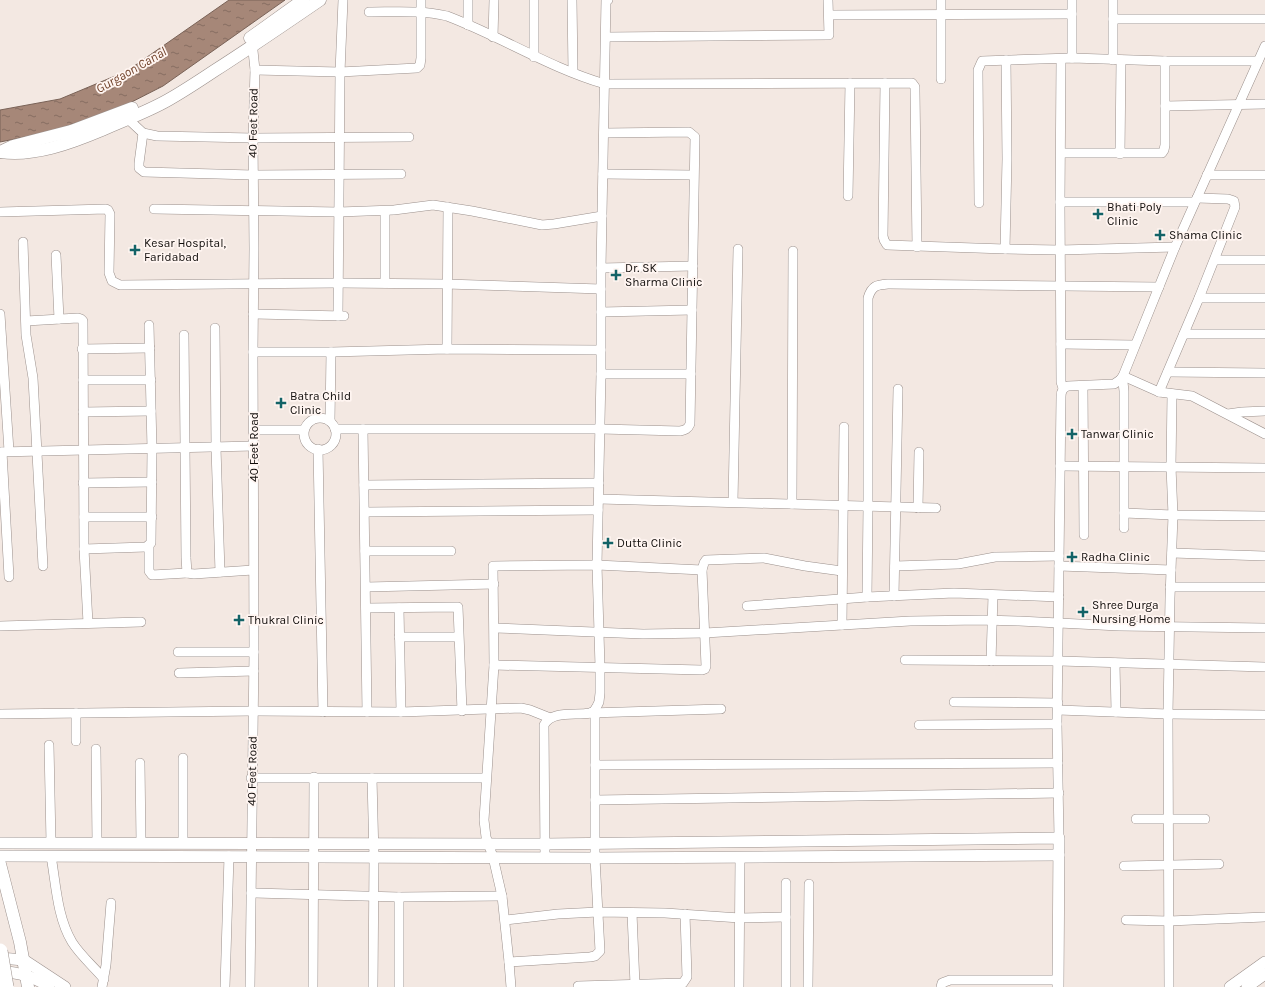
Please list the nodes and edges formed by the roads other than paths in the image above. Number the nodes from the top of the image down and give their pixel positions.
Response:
1 (303, 0) edge
2 (320, 0) edge
3 (343, 0) edge
4 (421, 0) edge
5 (468, 0) edge
6 (494, 0) edge
7 (534, 0) edge
8 (572, 0) edge
9 (608, 0) edge
10 (828, 0) edge
11 (941, 0) edge
12 (1072, 0) edge
13 (1113, 0) edge
14 (369, 12) dead end
15 (421, 13) junction
16 (941, 14) junction
17 (1072, 14) junction
18 (829, 15) junction
19 (1113, 19) junction
20 (1265, 19) edge
21 (468, 25) junction
22 (493, 37) junction
23 (606, 37) junction
24 (252, 42) junction
25 (1265, 46) edge
26 (534, 56) junction
27 (1072, 58) junction
28 (1061, 59) junction
29 (1006, 60) junction
30 (1117, 60) junction
31 (1165, 61) junction
32 (1258, 61) junction
33 (255, 70) junction
34 (340, 72) junction
35 (573, 72) junction
36 (941, 79) dead end
37 (850, 83) junction
38 (885, 83) junction
39 (605, 84) junction
40 (1239, 104) junction
41 (1265, 104) edge
42 (1165, 106) junction
43 (128, 119) junction
44 (143, 133) junction
45 (604, 133) junction
46 (340, 137) junction
47 (408, 137) dead end
48 (253, 138) junction
49 (0, 152) edge
50 (1061, 153) junction
51 (1120, 154) junction
52 (253, 174) junction
53 (340, 174) junction
54 (401, 174) dead end
55 (604, 174) junction
56 (693, 175) junction
57 (1207, 175) junction
58 (1265, 175) edge
59 (848, 196) dead end
60 (1196, 200) junction
61 (1060, 202) junction
62 (979, 203) dead end
63 (448, 207) junction
64 (154, 209) dead end
65 (254, 211) junction
66 (384, 211) junction
67 (0, 212) edge
68 (339, 212) junction
69 (602, 216) junction
70 (23, 242) dead end
71 (917, 247) junction
72 (1175, 247) junction
73 (738, 249) dead end
74 (1005, 249) junction
75 (793, 250) dead end
76 (1060, 250) junction
77 (56, 255) dead end
78 (1215, 260) junction
79 (1265, 260) edge
80 (693, 266) junction
81 (601, 268) junction
82 (338, 283) junction
83 (385, 283) junction
84 (253, 284) junction
85 (446, 284) junction
86 (1061, 286) junction
87 (1159, 287) junction
88 (601, 289) junction
89 (1200, 298) junction
90 (1265, 298) edge
91 (692, 310) junction
92 (601, 312) junction
93 (0, 314) edge
94 (253, 314) junction
95 (59, 319) junction
96 (26, 322) junction
97 (149, 325) dead end
98 (215, 328) dead end
99 (1184, 334) junction
100 (1265, 334) edge
101 (184, 335) dead end
102 (1061, 344) junction
103 (1134, 346) junction
104 (150, 348) junction
105 (82, 349) junction
106 (447, 349) junction
107 (601, 350) junction
108 (253, 352) junction
109 (331, 352) junction
110 (1168, 372) junction
111 (601, 374) junction
112 (691, 374) junction
113 (1265, 374) edge
114 (1121, 378) junction
115 (83, 380) junction
116 (151, 380) junction
117 (1083, 386) junction
118 (1063, 388) junction
119 (898, 389) dead end
120 (1159, 392) junction
121 (1172, 394) junction
122 (151, 411) junction
123 (1265, 411) edge
124 (83, 412) junction
125 (1228, 414) junction
126 (332, 425) junction
127 (844, 427) dead end
128 (363, 429) junction
129 (600, 429) junction
130 (254, 430) junction
131 (304, 430) junction
132 (1265, 434) edge
133 (254, 446) junction
134 (185, 448) junction
135 (216, 448) junction
136 (83, 449) junction
137 (152, 449) junction
138 (318, 449) junction
139 (37, 450) junction
140 (3, 452) edge
141 (919, 452) dead end
142 (1060, 466) junction
143 (1083, 467) junction
144 (1123, 467) junction
145 (1171, 467) junction
146 (1265, 468) edge
147 (152, 482) junction
148 (83, 483) junction
149 (599, 483) junction
150 (364, 485) junction
151 (599, 499) junction
152 (733, 502) junction
153 (792, 504) junction
154 (842, 506) junction
155 (868, 506) junction
156 (895, 506) junction
157 (918, 508) junction
158 (936, 508) dead end
159 (598, 510) junction
160 (364, 512) junction
161 (1124, 513) junction
162 (1173, 515) junction
163 (1265, 516) edge
164 (84, 517) junction
165 (152, 517) junction
166 (1124, 528) dead end
167 (1084, 535) dead end
168 (149, 545) junction
169 (84, 549) junction
170 (365, 551) junction
171 (451, 551) dead end
172 (1172, 553) junction
173 (1059, 556) junction
174 (1265, 556) edge
175 (597, 565) junction
176 (43, 566) dead end
177 (894, 566) junction
178 (1059, 566) junction
179 (254, 570) junction
180 (702, 570) junction
181 (1171, 570) junction
182 (220, 572) junction
183 (842, 572) junction
184 (188, 573) junction
185 (9, 577) dead end
186 (494, 584) junction
187 (366, 587) junction
188 (1170, 587) junction
189 (1265, 587) edge
190 (993, 594) junction
191 (894, 596) junction
192 (867, 597) junction
193 (1059, 597) junction
194 (842, 599) junction
195 (747, 606) dead end
196 (366, 608) junction
197 (399, 608) junction
198 (992, 620) junction
199 (141, 622) dead end
200 (1059, 622) junction
201 (88, 623) junction
202 (0, 626) edge
203 (842, 626) junction
204 (1170, 627) junction
205 (495, 628) junction
206 (1265, 628) edge
207 (598, 632) junction
208 (705, 633) junction
209 (399, 637) junction
210 (458, 637) junction
211 (178, 652) dead end
212 (254, 652) junction
213 (905, 660) dead end
214 (991, 661) junction
215 (1059, 661) junction
216 (1115, 663) junction
217 (1170, 664) junction
218 (494, 666) junction
219 (600, 667) junction
220 (1265, 668) edge
221 (254, 671) junction
222 (179, 673) dead end
223 (954, 702) dead end
224 (1058, 706) junction
225 (492, 709) junction
226 (721, 709) dead end
227 (253, 711) junction
228 (462, 711) junction
229 (323, 712) junction
230 (367, 712) junction
231 (401, 712) junction
232 (1116, 712) junction
233 (76, 713) junction
234 (593, 713) junction
235 (0, 714) edge
236 (1168, 714) junction
237 (1265, 715) edge
238 (550, 718) junction
239 (1057, 724) junction
240 (919, 725) dead end
241 (76, 741) dead end
242 (49, 745) dead end
243 (96, 749) dead end
244 (183, 758) dead end
245 (140, 763) dead end
246 (1058, 763) junction
247 (595, 765) junction
248 (314, 777) junction
249 (251, 778) junction
250 (372, 778) junction
251 (486, 778) junction
252 (1058, 793) junction
253 (595, 800) junction
254 (1136, 819) dead end
255 (1205, 819) dead end
256 (1168, 820) junction
257 (1059, 838) junction
258 (0, 842) edge
259 (51, 843) junction
260 (97, 843) junction
261 (141, 843) junction
262 (183, 843) junction
263 (252, 843) junction
264 (313, 844) junction
265 (374, 844) junction
266 (544, 844) junction
267 (596, 844) junction
268 (488, 845) junction
269 (1059, 855) junction
270 (0, 856) edge
271 (51, 856) junction
272 (229, 856) junction
273 (252, 856) junction
274 (374, 857) junction
275 (493, 857) junction
276 (740, 857) junction
277 (314, 858) junction
278 (545, 858) junction
279 (595, 858) junction
280 (0, 864) edge
281 (1219, 864) dead end
282 (1169, 865) junction
283 (1124, 866) dead end
284 (786, 884) dead end
285 (809, 884) dead end
286 (251, 893) junction
287 (4, 895) edge
288 (314, 896) junction
289 (374, 896) junction
290 (502, 896) junction
291 (399, 897) junction
292 (111, 903) dead end
293 (598, 912) junction
294 (632, 912) junction
295 (685, 914) junction
296 (786, 917) junction
297 (1265, 917) edge
298 (740, 918) junction
299 (505, 920) junction
300 (1126, 920) dead end
301 (1169, 920) junction
302 (0, 951) edge
303 (0, 958) edge
304 (24, 960) junction
305 (509, 962) junction
306 (1265, 962) edge
307 (0, 971) edge
308 (1265, 974) edge
309 (27, 981) edge
310 (103, 983) edge
311 (1058, 984) edge
312 (635, 985) junction
313 (578, 986) dead end
314 (6, 987) edge
315 (49, 987) edge
316 (65, 987) edge
317 (225, 987) edge
318 (250, 987) edge
319 (313, 987) edge
320 (373, 987) edge
321 (400, 987) edge
322 (511, 987) edge
323 (739, 987) edge
324 (786, 987) edge
325 (808, 987) edge
326 (941, 987) edge
327 (1168, 987) edge
328 (1230, 987) edge
329 (1246, 987) edge

1 - 24 main road
2 - 24 main road
3 - 34 street
4 - 15 street
5 - 21 street
6 - 22 street
7 - 26 street
8 - 35 street
9 - 23 street
10 - 18 street
11 - 16 street
12 - 17 street
13 - 19 street
14 - 15 street
15 - 21 street
15 - 34 street
16 - 17 street
16 - 18 street
16 - 36 street
17 - 27 street
18 - 23 street
19 - 20 street
19 - 30 street
21 - 22 street
22 - 26 street
23 - 39 street
24 - 33 street, 40 Feet Road
24 - 43 main road
24 - 49 main road
25 - 32 street
26 - 35 street
27 - 28 street
27 - 30 street
28 - 29 street
28 - 50 street
29 - 62 street
29 - 74 street
30 - 31 street
30 - 51 street
31 - 32 street
31 - 42 street
32 - 40 street
33 - 34 street
33 - 48 street, 40 Feet Road
34 - 46 street
35 - 39 street
37 - 38 street
37 - 39 street
37 - 59 street
38 - 71 street
38 - 71 street
39 - 45 street
40 - 41 street
40 - 42 street
40 - 57 street
42 - 51 street
43 - 44 street
43 - 49 main road
44 - 48 street
44 - 52 street
45 - 55 street
45 - 56 street
46 - 47 street
46 - 48 street
46 - 53 street
48 - 52 street, 40 Feet Road
50 - 51 street
50 - 61 street
52 - 53 street
52 - 65 street, 40 Feet Road
53 - 54 street
53 - 68 street
55 - 56 street
55 - 69 street
56 - 80 street
57 - 58 street
57 - 60 street
60 - 61 street
60 - 72 street
60 - 78 street
61 - 76 street
63 - 66 street
63 - 69 street
63 - 85 street
64 - 65 street
65 - 68 street
65 - 84 street, 40 Feet Road
66 - 68 street
66 - 83 street
67 - 84 street
68 - 82 street
69 - 81 street
70 - 96 street
71 - 74 street
72 - 76 street
72 - 87 street
73 - 152 street
74 - 76 street
75 - 153 street
76 - 86 street
77 - 95 street
78 - 79 street
78 - 89 street
80 - 81 street
80 - 91 street
81 - 88 street
82 - 83 street
82 - 84 street
82 - 94 street
83 - 85 street
84 - 94 street, 40 Feet Road
85 - 88 street
85 - 106 street
86 - 87 street
86 - 102 street
86 - 155 street
87 - 103 street
88 - 92 street
89 - 90 street
89 - 99 street
91 - 92 street
91 - 112 street
92 - 107 street
93 - 140 street
94 - 108 street, 40 Feet Road
95 - 96 street
95 - 105 street
96 - 139 street
97 - 104 street
98 - 135 street
99 - 100 street
99 - 110 street
101 - 134 street
102 - 103 street
102 - 118 street
103 - 114 street
104 - 105 street
104 - 116 street
105 - 115 street
106 - 107 street
106 - 109 street
107 - 111 street
108 - 109 street
108 - 130 street, 40 Feet Road
109 - 126 street
110 - 113 street
110 - 120 street
111 - 112 street
111 - 129 street
112 - 129 street
114 - 117 street
114 - 120 street
114 - 144 street
115 - 116 street
115 - 124 street
116 - 122 street
117 - 118 street
117 - 143 street
118 - 142 street
119 - 156 street
120 - 121 street
121 - 125 street
121 - 145 street
122 - 124 street
122 - 137 street
123 - 125 street
124 - 136 street
125 - 132 street
126 - 128 street
126 - 131 street
126 - 138 street
127 - 154 street
128 - 129 street
128 - 150 street
129 - 149 street
130 - 131 street
130 - 133 street, 40 Feet Road
131 - 138 street
133 - 135 street
133 - 179 street, 40 Feet Road
134 - 135 street
134 - 137 street
134 - 184 street
135 - 182 street
136 - 137 street
136 - 139 street
136 - 148 street
137 - 147 street
138 - 229 street
139 - 140 street
139 - 176 street
140 - 185 street
141 - 157 street
142 - 143 street
142 - 173 street
143 - 144 street
143 - 167 street
144 - 145 street
144 - 161 street
145 - 146 street
145 - 162 street
147 - 148 street
147 - 165 street
148 - 164 street
149 - 150 street
149 - 151 street
150 - 160 street
151 - 152 street
151 - 159 street
152 - 153 street
153 - 154 street
154 - 155 street
154 - 183 street
155 - 156 street
155 - 192 street
156 - 157 street
156 - 177 street
157 - 158 street
159 - 160 street
159 - 175 street
160 - 170 street
161 - 162 street
161 - 166 street
162 - 163 street
162 - 172 street
164 - 165 street
164 - 169 street
165 - 168 street
168 - 169 street
168 - 184 street
169 - 201 street
170 - 171 street
170 - 187 street
172 - 174 street
172 - 181 street
173 - 177 street
173 - 178 street
175 - 180 street
175 - 186 street
175 - 207 street
177 - 191 street
178 - 181 street
178 - 193 street
179 - 182 street
179 - 212 street, 40 Feet Road
180 - 183 street
180 - 208 street
181 - 188 street
182 - 184 street
183 - 194 street
186 - 187 street
186 - 205 street
187 - 196 street
188 - 189 street
188 - 204 street
190 - 191 street
190 - 193 street
190 - 198 street
191 - 192 street
192 - 194 street
193 - 200 street
194 - 195 street
194 - 203 street
196 - 197 street
196 - 230 street
197 - 209 street
197 - 210 street
198 - 200 street
198 - 203 street
198 - 214 street
199 - 201 street
200 - 204 street
200 - 215 street
201 - 202 street
203 - 208 street
204 - 206 street
204 - 217 street
205 - 207 street
205 - 218 street
207 - 208 street
207 - 219 street
208 - 219 street
209 - 210 street
209 - 231 street
210 - 228 street
211 - 212 street
212 - 221 street, 40 Feet Road
213 - 214 street
214 - 215 street
215 - 216 street
215 - 224 street
216 - 217 street
216 - 232 street
217 - 220 street
217 - 236 street
218 - 219 street
218 - 225 street
219 - 234 street
221 - 222 street
221 - 227 street, 40 Feet Road
223 - 224 street
224 - 232 street
224 - 239 street
225 - 228 street
225 - 238 street
225 - 251 street
226 - 234 street
227 - 229 street
227 - 233 street
227 - 249 street, 40 Feet Road
228 - 231 street
229 - 230 street
230 - 231 street
232 - 236 street
233 - 235 street
233 - 241 street
234 - 238 street
234 - 247 street
236 - 237 street
236 - 256 street
238 - 266 street
239 - 240 street
239 - 246 street
242 - 259 street
243 - 260 street
244 - 262 street
245 - 261 street
246 - 247 street
246 - 252 street
247 - 253 street
248 - 249 street
248 - 250 street
248 - 264 street
249 - 263 street, 40 Feet Road
250 - 251 street
250 - 265 street
251 - 268 street
252 - 253 street
252 - 257 street
253 - 267 street
254 - 256 street
255 - 256 street
256 - 282 street
257 - 267 street
257 - 269 street
258 - 259 street
259 - 260 street
260 - 261 street
261 - 262 street
262 - 263 street
263 - 264 street
263 - 273 street, 40 Feet Road
264 - 265 street
264 - 277 street
265 - 268 street
265 - 274 street
266 - 267 street
266 - 268 street
266 - 278 street
267 - 279 street
268 - 275 street
269 - 276 street
269 - 311 street
270 - 271 street
271 - 272 street
271 - 310 street
272 - 273 street
272 - 317 street
273 - 277 street
273 - 286 street, 40 Feet Road
274 - 275 street
274 - 277 street
274 - 289 street
275 - 278 street
275 - 290 street
276 - 279 street
276 - 298 street
277 - 288 street
278 - 279 street
279 - 293 street
280 - 287 main road
281 - 282 street
282 - 283 street
282 - 301 street
284 - 296 street
285 - 325 street
286 - 288 street
286 - 318 street, 40 Feet Road
287 - 304 main road
288 - 289 street
288 - 319 street
289 - 291 street
289 - 320 street
290 - 291 street
290 - 299 street
291 - 321 street
292 - 310 street
293 - 294 street
293 - 299 street
293 - 305 street
294 - 295 street
294 - 312 street
295 - 298 street
295 - 312 street
296 - 298 street
296 - 324 street
297 - 301 street
298 - 323 street
299 - 305 street
300 - 301 street
301 - 327 street
302 - 314 highway, bridge
303 - 304 street
304 - 309 main road
304 - 316 street
305 - 322 street
306 - 328 street
307 - 309 street
308 - 329 street
309 - 315 street
311 - 326 street
312 - 313 street

